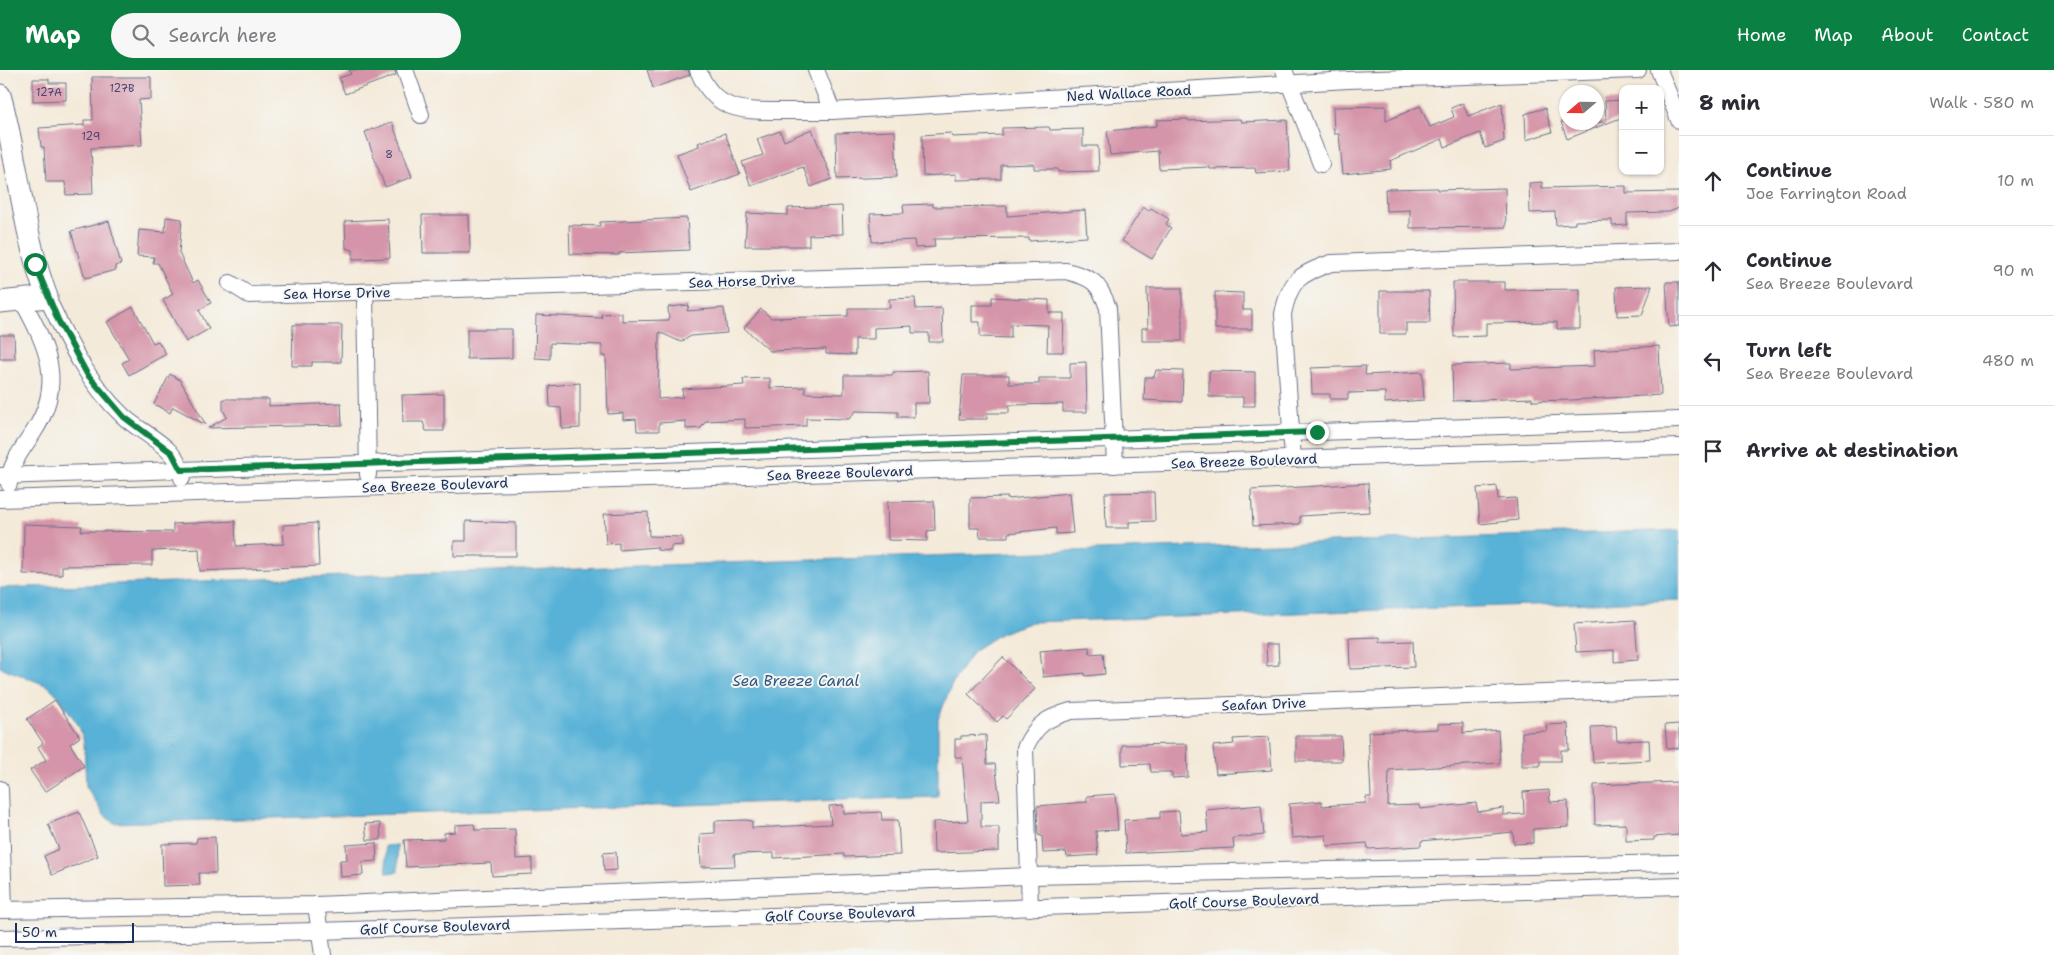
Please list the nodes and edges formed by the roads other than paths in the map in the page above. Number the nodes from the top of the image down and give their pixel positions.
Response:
1 (405, 70) edge
2 (698, 70) edge
3 (816, 70) edge
4 (1638, 70) edge
5 (1659, 70) edge
6 (1286, 77) edge
7 (0, 95) edge
8 (832, 111) junction
9 (421, 115) dead end
10 (1679, 120) edge
11 (1321, 164) dead end
12 (1679, 251) edge
13 (230, 283) dead end
14 (365, 293) junction
15 (47, 297) junction
16 (22, 300) junction
17 (0, 302) edge
18 (76, 355) junction
19 (50, 362) junction
20 (1679, 420) edge
21 (1293, 433) junction
22 (1116, 439) junction
23 (1679, 448) edge
24 (1293, 459) junction
25 (367, 464) junction
26 (1116, 464) junction
27 (181, 470) junction
28 (5, 476) edge
29 (368, 488) junction
30 (183, 493) junction
31 (5, 498) edge
32 (1679, 688) edge
33 (0, 789) edge
34 (1679, 863) edge
35 (1030, 876) junction
36 (1679, 886) edge
37 (316, 905) junction
38 (1030, 908) junction
39 (2, 910) edge
40 (318, 931) junction
41 (0, 938) edge
42 (323, 955) edge

1 - 9 street
2 - 8 street, Ned Wallace Road
3 - 8 street
4 - 6 street, Ned Wallace Road
5 - 10 street
6 - 8 street, Ned Wallace Road
6 - 11 street
7 - 15 main road
12 - 21 street
13 - 14 street, Sea Horse Drive
14 - 22 street, Sea Horse Drive
14 - 25 street
15 - 16 main road
15 - 18 street
16 - 17 main road
16 - 19 street
18 - 19 street
18 - 27 street
19 - 28 street
20 - 21 street, Sea Breeze Boulevard
21 - 22 street, Sea Breeze Boulevard
21 - 24 street
22 - 25 street, Sea Breeze Boulevard
22 - 26 street, Sea Horse Drive
23 - 24 street, Sea Breeze Boulevard
24 - 26 street, Sea Breeze Boulevard
25 - 27 street, Sea Breeze Boulevard
25 - 29 street
26 - 29 street, Sea Breeze Boulevard
27 - 28 street, Sea Breeze Boulevard
27 - 30 street
28 - 31 street
29 - 30 street, Sea Breeze Boulevard
30 - 31 street, Sea Breeze Boulevard
32 - 35 street, Seafan Drive
33 - 39 street
34 - 35 street, Golf Course Boulevard
35 - 37 street, Golf Course Boulevard
35 - 38 street, Seafan Drive
36 - 38 street, Golf Course Boulevard
37 - 39 street, Golf Course Boulevard
37 - 40 street
38 - 40 street, Golf Course Boulevard
40 - 41 street, Golf Course Boulevard
40 - 42 street

